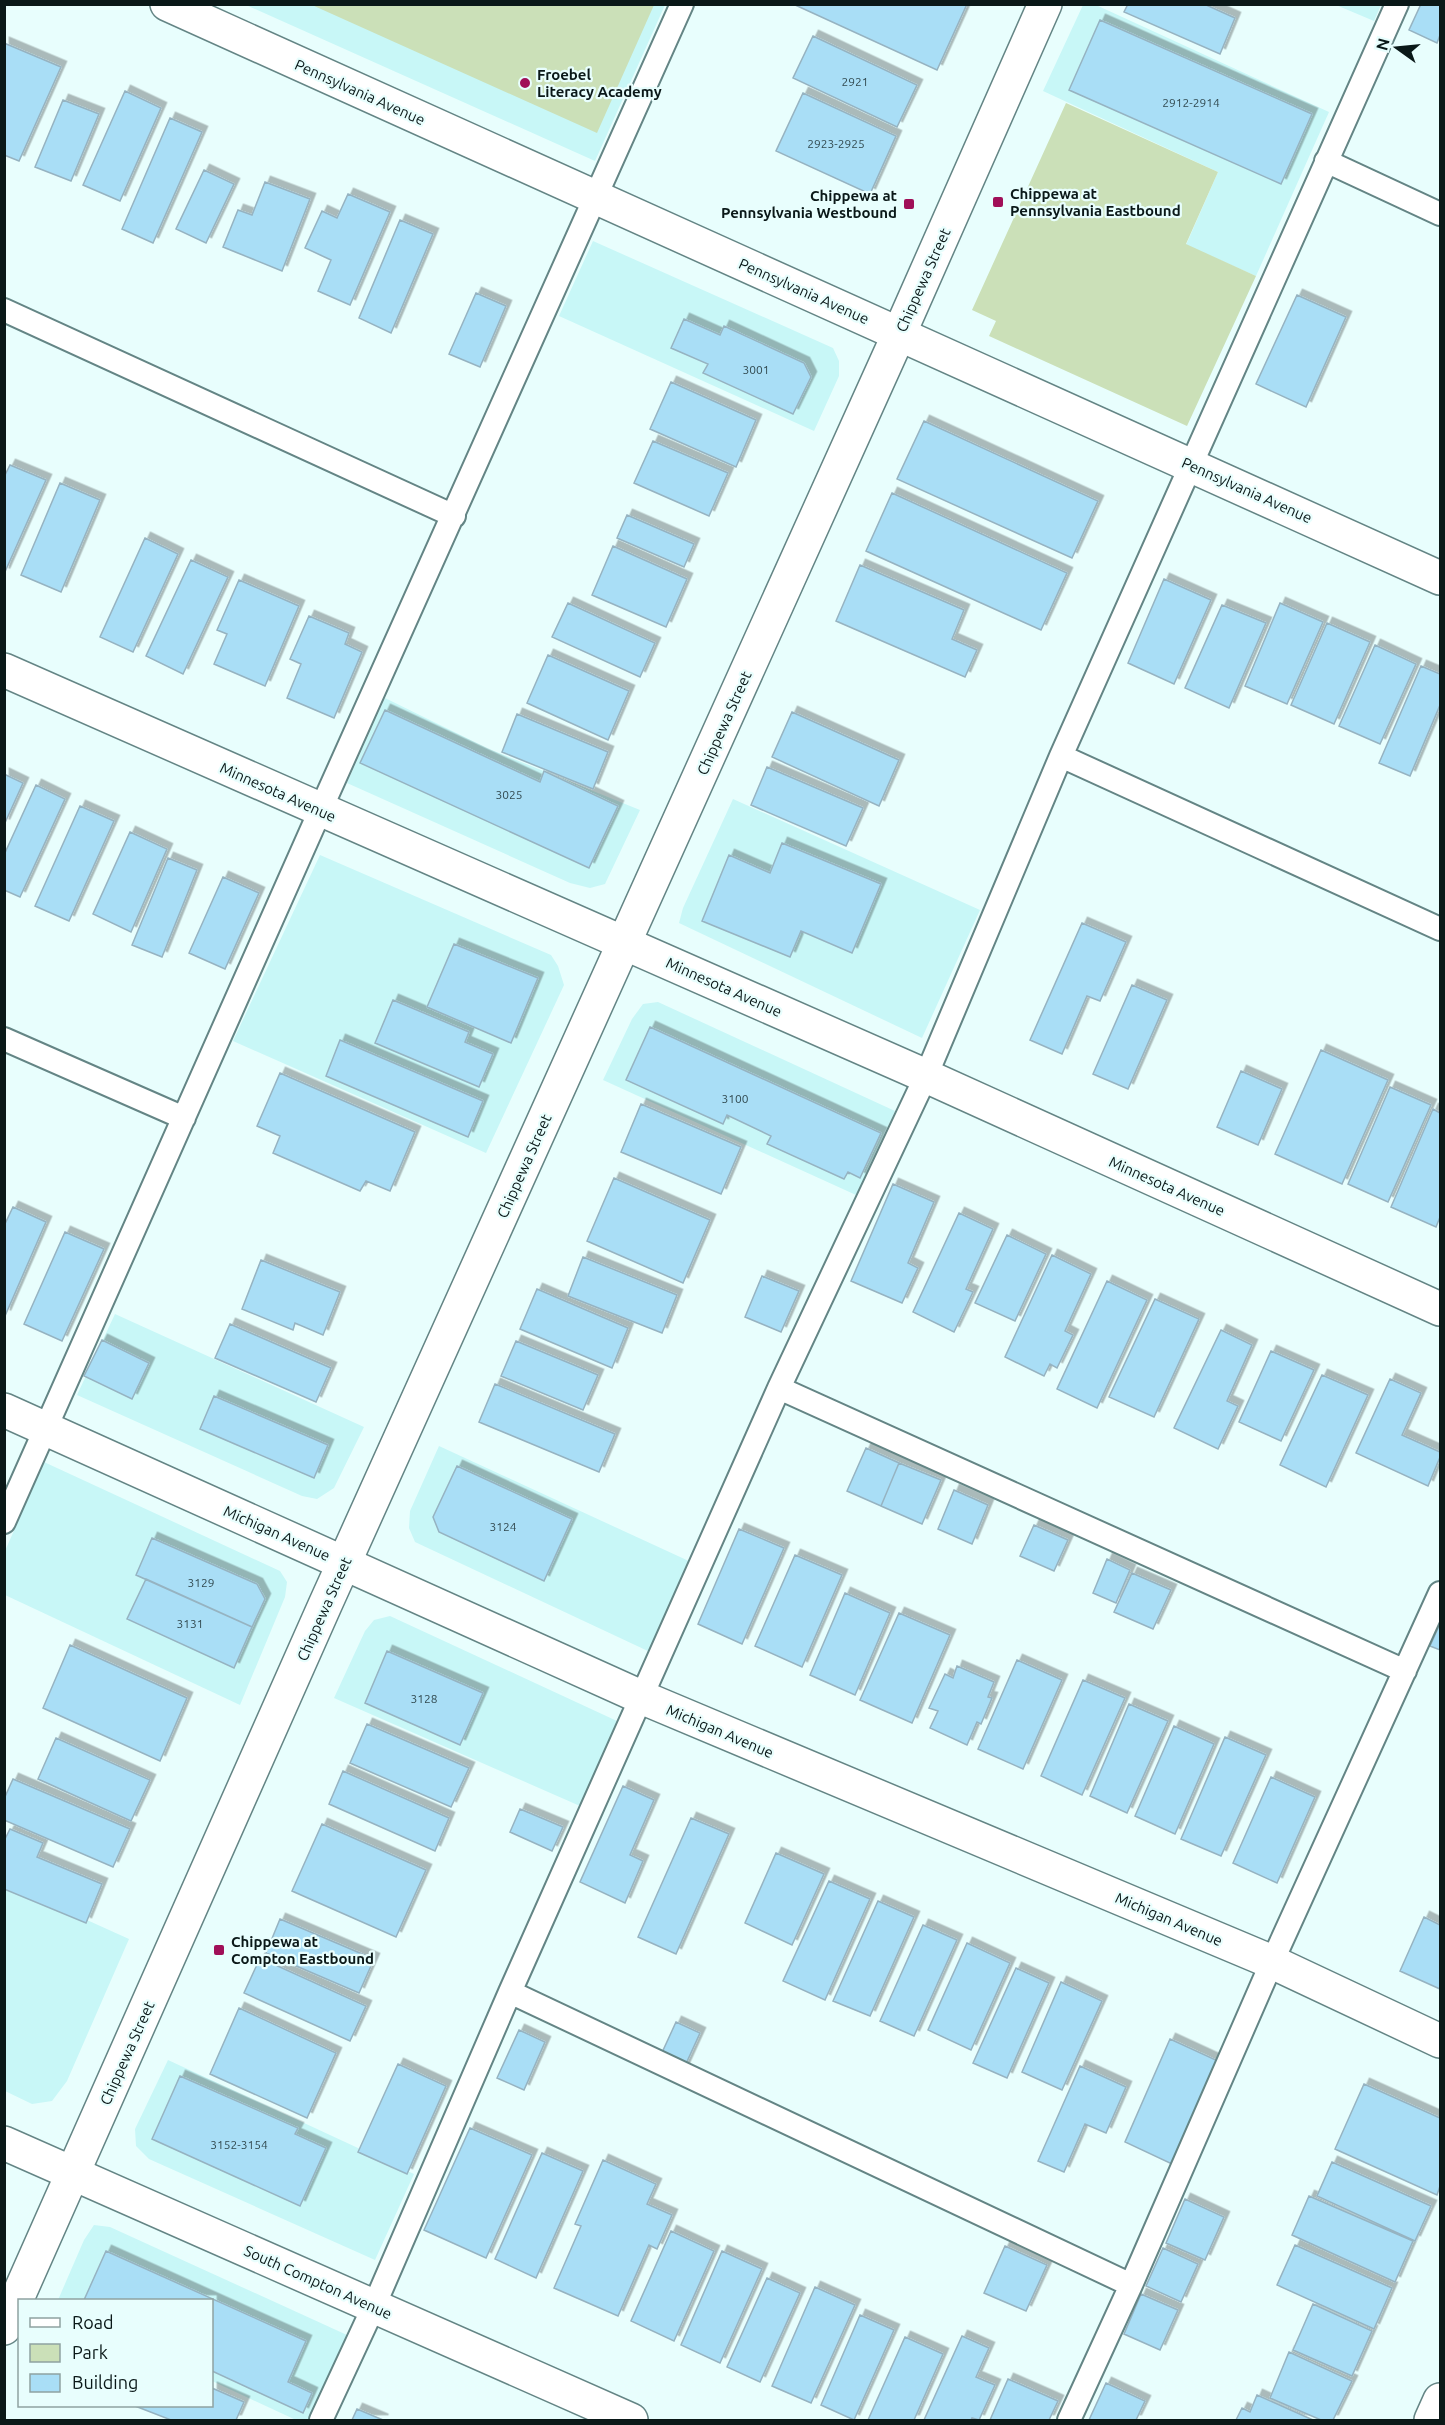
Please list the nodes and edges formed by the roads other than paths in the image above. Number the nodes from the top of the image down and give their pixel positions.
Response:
1 (167, 4) edge
2 (682, 4) edge
3 (1045, 4) edge
4 (1397, 4) edge
5 (1326, 161) junction
6 (596, 198) junction
7 (1440, 214) edge
8 (4, 310) edge
9 (899, 334) junction
10 (1190, 465) junction
11 (454, 516) junction
12 (1440, 578) edge
13 (4, 670) edge
14 (1061, 756) junction
15 (320, 811) junction
16 (1440, 929) edge
17 (625, 944) junction
18 (4, 1039) edge
19 (926, 1076) junction
20 (184, 1118) junction
21 (1440, 1309) edge
22 (779, 1388) junction
23 (4, 1410) edge
24 (46, 1429) junction
25 (4, 1522) edge
26 (344, 1563) junction
27 (1440, 1593) edge
28 (1405, 1671) junction
29 (641, 1698) junction
30 (1272, 1962) junction
31 (510, 1992) junction
32 (1440, 2041) edge
33 (4, 2143) edge
34 (73, 2174) junction
35 (1131, 2285) junction
36 (374, 2306) junction
37 (4, 2328) edge
38 (1440, 2400) edge
39 (321, 2421) edge
40 (631, 2421) edge
41 (1069, 2421) edge
42 (1431, 2421) edge

1 - 6 street, Pennsylvania Avenue
2 - 6 lane
3 - 9 street, Chippewa Street
4 - 5 lane
5 - 7 lane
5 - 10 lane
6 - 9 street, Pennsylvania Avenue
6 - 11 lane
8 - 11 lane
9 - 10 street, Pennsylvania Avenue
9 - 17 street, Chippewa Street
10 - 12 street, Pennsylvania Avenue
10 - 14 lane
11 - 15 lane
13 - 15 street, Minnesota Avenue
14 - 16 lane
14 - 19 lane
15 - 17 street, Minnesota Avenue
15 - 20 lane
17 - 19 street, Minnesota Avenue
17 - 26 street, Chippewa Street
18 - 20 lane
19 - 21 street, Minnesota Avenue
19 - 22 lane
20 - 24 lane
22 - 28 lane
22 - 29 lane
23 - 24 street, Michigan Avenue
24 - 25 lane
24 - 26 street, Michigan Avenue
26 - 29 street, Michigan Avenue
26 - 34 street, Chippewa Street
27 - 28 lane
28 - 30 lane
29 - 30 street, Michigan Avenue
29 - 31 lane
30 - 32 street, Michigan Avenue
30 - 35 lane
31 - 35 lane
31 - 36 lane
33 - 34 street, South Compton Avenue
34 - 36 street, South Compton Avenue
34 - 37 street, Chippewa Street
35 - 41 lane
36 - 39 lane
36 - 40 street, South Compton Avenue
38 - 42 street

